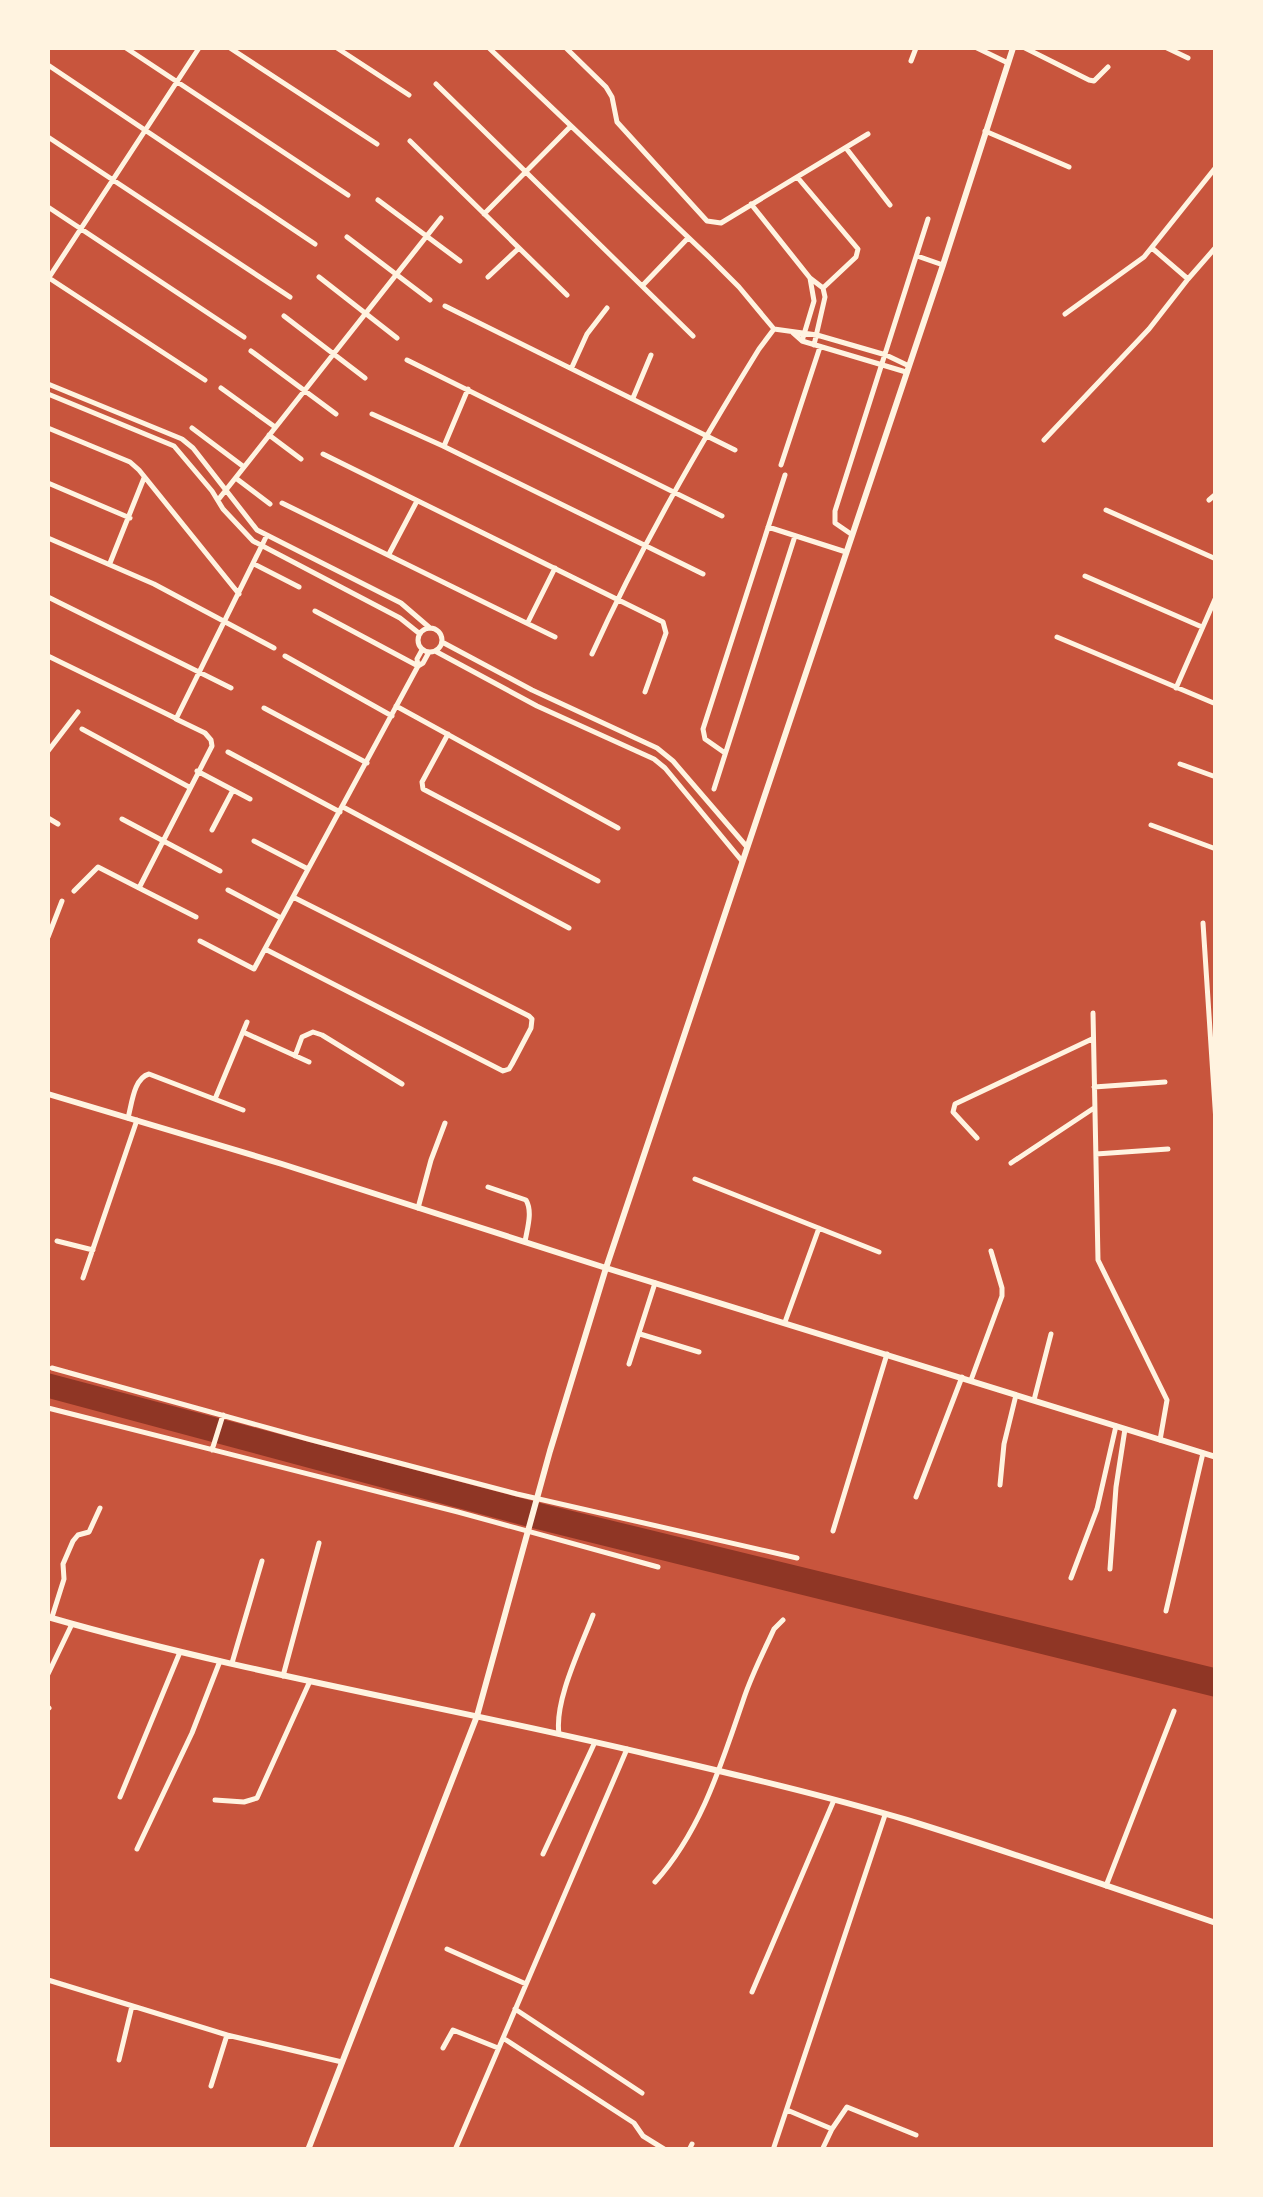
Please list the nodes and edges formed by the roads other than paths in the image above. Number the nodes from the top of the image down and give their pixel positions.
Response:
1 (126, 48) edge
2 (200, 48) edge
3 (230, 48) edge
4 (337, 48) edge
5 (489, 48) edge
6 (566, 48) edge
7 (916, 48) edge
8 (978, 48) edge
9 (1013, 48) edge
10 (1024, 48) edge
11 (1167, 48) edge
12 (1188, 58) dead end
13 (911, 61) dead end
14 (1008, 63) junction
15 (48, 65) edge
16 (1108, 67) dead end
17 (177, 82) junction
18 (436, 84) dead end
19 (409, 95) dead end
20 (570, 126) junction
21 (146, 129) junction
22 (985, 131) junction
23 (868, 134) dead end
24 (48, 137) edge
25 (410, 141) dead end
26 (377, 144) dead end
27 (846, 148) junction
28 (1069, 167) dead end
29 (1216, 168) edge
30 (525, 172) junction
31 (797, 177) junction
32 (112, 179) junction
33 (348, 195) dead end
34 (378, 200) dead end
35 (751, 204) junction
36 (890, 205) dead end
37 (48, 207) edge
38 (484, 214) junction
39 (441, 218) dead end
40 (928, 218) dead end
41 (80, 228) junction
42 (426, 236) junction
43 (347, 237) dead end
44 (688, 238) junction
45 (315, 244) dead end
46 (1216, 247) edge
47 (520, 248) junction
48 (1152, 248) junction
49 (917, 256) junction
50 (460, 261) dead end
51 (943, 265) junction
52 (396, 274) junction
53 (488, 276) dead end
54 (319, 277) dead end
55 (48, 278) edge
56 (810, 278) junction
57 (1188, 278) junction
58 (643, 285) junction
59 (823, 288) junction
60 (567, 295) dead end
61 (290, 297) dead end
62 (430, 300) dead end
63 (445, 306) dead end
64 (607, 308) dead end
65 (366, 313) junction
66 (1065, 314) dead end
67 (284, 316) dead end
68 (774, 329) junction
69 (804, 332) junction
70 (793, 333) junction
71 (816, 335) junction
72 (244, 336) dead end
73 (693, 336) dead end
74 (397, 338) dead end
75 (802, 342) junction
76 (817, 346) junction
77 (250, 351) dead end
78 (333, 354) junction
79 (651, 354) dead end
80 (886, 356) junction
81 (406, 360) dead end
82 (883, 365) junction
83 (572, 367) junction
84 (908, 369) junction
85 (365, 378) dead end
86 (206, 380) dead end
87 (48, 384) edge
88 (221, 388) dead end
89 (468, 389) junction
90 (304, 391) junction
91 (48, 394) edge
92 (633, 398) junction
93 (336, 414) dead end
94 (372, 414) dead end
95 (48, 428) edge
96 (192, 428) dead end
97 (275, 428) junction
98 (270, 435) junction
99 (708, 436) junction
100 (1044, 440) dead end
101 (444, 446) junction
102 (735, 450) dead end
103 (323, 454) dead end
104 (300, 459) dead end
105 (781, 465) dead end
106 (244, 467) junction
107 (784, 475) dead end
108 (144, 478) junction
109 (236, 479) junction
110 (48, 483) edge
111 (226, 492) junction
112 (675, 492) junction
113 (1216, 494) edge
114 (218, 500) junction
115 (1209, 500) dead end
116 (417, 501) junction
117 (282, 503) dead end
118 (270, 504) dead end
119 (1106, 510) dead end
120 (722, 516) dead end
121 (130, 518) junction
122 (768, 528) junction
123 (852, 534) junction
124 (267, 535) junction
125 (795, 536) junction
126 (48, 538) edge
127 (262, 546) junction
128 (645, 547) junction
129 (846, 552) junction
130 (389, 554) junction
131 (1216, 559) edge
132 (109, 564) junction
133 (254, 564) junction
134 (555, 568) junction
135 (704, 574) dead end
136 (1084, 576) dead end
137 (299, 588) dead end
138 (239, 594) junction
139 (48, 597) edge
140 (1216, 597) edge
141 (617, 599) junction
142 (315, 610) dead end
143 (224, 622) junction
144 (528, 622) junction
145 (1202, 627) junction
146 (430, 628) junction
147 (420, 634) junction
148 (555, 637) dead end
149 (1057, 637) dead end
150 (442, 642) junction
151 (274, 648) dead end
152 (429, 651) junction
153 (592, 654) dead end
154 (48, 656) edge
155 (286, 656) dead end
156 (418, 666) junction
157 (494, 670) junction
158 (199, 672) junction
159 (488, 679) junction
160 (231, 688) dead end
161 (1176, 688) junction
162 (645, 692) dead end
163 (1216, 704) edge
164 (396, 706) junction
165 (264, 708) dead end
166 (78, 712) dead end
167 (392, 716) junction
168 (176, 718) junction
169 (595, 720) junction
170 (82, 729) dead end
171 (591, 730) junction
172 (448, 734) junction
173 (48, 751) edge
174 (228, 752) dead end
175 (725, 754) junction
176 (673, 761) junction
177 (367, 763) junction
178 (1180, 764) dead end
179 (665, 768) junction
180 (197, 771) junction
181 (1216, 777) edge
182 (189, 788) junction
183 (714, 789) dead end
184 (233, 790) junction
185 (250, 799) dead end
186 (342, 810) junction
187 (48, 818) edge
188 (122, 819) dead end
189 (58, 824) dead end
190 (1151, 825) dead end
191 (618, 828) dead end
192 (212, 830) dead end
193 (254, 841) dead end
194 (163, 842) junction
195 (747, 846) junction
196 (1216, 849) edge
197 (742, 861) junction
198 (308, 869) junction
199 (220, 871) dead end
200 (598, 882) dead end
201 (140, 888) junction
202 (228, 890) dead end
203 (74, 891) dead end
204 (293, 897) junction
205 (62, 901) dead end
206 (196, 916) dead end
207 (281, 918) junction
208 (1203, 923) dead end
209 (569, 928) dead end
210 (48, 937) edge
211 (200, 942) dead end
212 (265, 949) junction
213 (1093, 1013) dead end
214 (247, 1022) dead end
215 (243, 1032) junction
216 (1092, 1039) junction
217 (295, 1056) junction
218 (309, 1062) dead end
219 (1166, 1082) dead end
220 (402, 1084) dead end
221 (1093, 1087) junction
222 (48, 1094) edge
223 (215, 1099) junction
224 (1094, 1108) junction
225 (243, 1110) dead end
226 (128, 1118) junction
227 (137, 1120) junction
228 (1216, 1122) edge
229 (445, 1123) dead end
230 (977, 1138) dead end
231 (1168, 1149) dead end
232 (1095, 1154) junction
233 (1011, 1163) dead end
234 (695, 1179) dead end
235 (488, 1187) dead end
236 (418, 1208) junction
237 (819, 1228) junction
238 (57, 1241) dead end
239 (525, 1242) junction
240 (92, 1250) junction
241 (990, 1251) dead end
242 (880, 1252) dead end
243 (606, 1268) junction
244 (83, 1278) dead end
245 (656, 1283) junction
246 (785, 1322) junction
247 (640, 1334) junction
248 (1051, 1334) dead end
249 (699, 1352) dead end
250 (887, 1354) junction
251 (630, 1364) dead end
252 (52, 1368) dead end
253 (962, 1377) junction
254 (972, 1380) junction
255 (1016, 1395) junction
256 (1034, 1400) junction
257 (48, 1408) edge
258 (222, 1417) junction
259 (1120, 1427) junction
260 (1160, 1440) junction
261 (213, 1447) junction
262 (1203, 1453) junction
263 (1216, 1458) edge
264 (1000, 1485) dead end
265 (916, 1497) dead end
266 (100, 1508) dead end
267 (833, 1531) dead end
268 (319, 1543) dead end
269 (796, 1558) dead end
270 (262, 1560) dead end
271 (658, 1567) dead end
272 (1110, 1569) dead end
273 (1071, 1578) dead end
274 (1166, 1611) dead end
275 (593, 1615) dead end
276 (50, 1618) edge
277 (783, 1620) dead end
278 (72, 1624) junction
279 (180, 1651) junction
280 (220, 1660) junction
281 (232, 1663) junction
282 (48, 1674) edge
283 (283, 1676) junction
284 (310, 1681) junction
285 (1174, 1711) dead end
286 (477, 1716) junction
287 (559, 1734) junction
288 (595, 1742) junction
289 (627, 1749) junction
290 (719, 1771) junction
291 (120, 1796) dead end
292 (215, 1800) dead end
293 (834, 1800) junction
294 (886, 1814) junction
295 (137, 1850) dead end
296 (543, 1854) dead end
297 (655, 1882) dead end
298 (1106, 1886) junction
299 (1216, 1923) edge
300 (446, 1948) dead end
301 (48, 1980) edge
302 (526, 1984) junction
303 (752, 1992) dead end
304 (132, 2006) junction
305 (515, 2009) junction
306 (227, 2034) junction
307 (503, 2038) junction
308 (444, 2048) dead end
309 (498, 2048) junction
310 (119, 2060) dead end
311 (342, 2062) junction
312 (211, 2086) dead end
313 (642, 2093) dead end
314 (788, 2110) junction
315 (832, 2129) junction
316 (916, 2134) dead end
317 (664, 2149) edge
318 (308, 2150) edge
319 (455, 2150) edge
320 (774, 2150) edge
321 (822, 2150) edge

1 - 17 street
2 - 17 street
3 - 26 street
4 - 19 street
5 - 20 street
6 - 35 street
7 - 13 street
8 - 14 street
9 - 14 main road
10 - 16 street
11 - 12 street
14 - 22 main road
15 - 21 street
17 - 21 street
17 - 33 street
18 - 30 street
20 - 30 street
20 - 44 street
21 - 32 street
21 - 45 street
22 - 28 street
22 - 51 main road
23 - 27 street
24 - 32 street
25 - 38 street
27 - 31 street
27 - 36 street
29 - 48 street
30 - 38 street
30 - 58 street
31 - 35 street
31 - 59 street
32 - 41 street
32 - 61 street
34 - 42 street
35 - 56 street
37 - 41 street
38 - 47 street
39 - 42 street
40 - 49 street
41 - 55 street
41 - 72 street
42 - 50 street
42 - 52 street
43 - 52 street
44 - 58 street
44 - 68 street
46 - 57 street
47 - 53 street
47 - 60 street
48 - 57 street
48 - 66 street
49 - 51 street
49 - 80 street
51 - 84 main road
52 - 62 street
52 - 65 street
54 - 65 street
55 - 86 street
56 - 59 street
56 - 69 street
57 - 100 street
58 - 73 street
59 - 71 street
63 - 83 street
64 - 83 street
65 - 74 street
65 - 78 street
67 - 78 street
68 - 70 street
68 - 99 street
69 - 70 street
69 - 71 street
69 - 75 street
70 - 75 street
71 - 76 street
71 - 80 street
75 - 76 street
76 - 82 street
76 - 105 street
77 - 90 street
78 - 85 street
78 - 90 street
79 - 92 street
80 - 82 street
80 - 84 street
81 - 89 street
82 - 84 street
82 - 123 street
83 - 92 street
84 - 123 main road
87 - 111 street
88 - 97 street
89 - 101 street
89 - 112 street
90 - 93 street
90 - 97 street
91 - 114 street
92 - 99 street
94 - 101 street
95 - 108 street
96 - 106 street
97 - 98 street
98 - 104 street
98 - 106 street
99 - 102 street
99 - 112 street
101 - 128 street
103 - 116 street
106 - 109 street
107 - 122 street
108 - 121 street
108 - 138 street
109 - 111 street
109 - 118 street
110 - 121 street
111 - 114 street
111 - 124 street
112 - 120 street
112 - 128 street
113 - 115 street
114 - 127 street
116 - 130 street
116 - 134 street
117 - 130 street
119 - 131 street
121 - 132 street
122 - 125 street
122 - 175 street
123 - 129 main road
124 - 127 street
124 - 146 street
125 - 129 street
125 - 175 street
126 - 132 street
127 - 133 street
127 - 147 street
128 - 135 street
128 - 141 street
129 - 195 main road
130 - 144 street
132 - 143 street
133 - 137 street
133 - 138 street
134 - 141 street
134 - 144 street
136 - 145 street
138 - 143 street
139 - 158 street
140 - 145 street
141 - 153 street
141 - 162 street
142 - 156 street
143 - 151 street
143 - 158 street
144 - 148 street
145 - 161 street
146 - 147 street
146 - 150 street
147 - 152 street
149 - 161 street
150 - 152 street
150 - 157 street
152 - 156 street
152 - 159 street
154 - 168 street
155 - 167 street
156 - 164 street
157 - 159 street
157 - 169 street
158 - 160 street
158 - 168 street
159 - 171 street
161 - 163 street
164 - 167 street
164 - 172 street
165 - 177 street
166 - 173 street
167 - 177 street
168 - 180 street
169 - 171 street
169 - 176 street
170 - 182 street
171 - 179 street
172 - 191 street
172 - 200 street
174 - 186 street
175 - 183 street
176 - 179 street
176 - 195 street
177 - 186 street
178 - 181 street
179 - 197 street
180 - 182 street
180 - 184 street
182 - 194 street
184 - 185 street
184 - 192 street
186 - 198 street
186 - 209 street
187 - 189 street
188 - 194 street
190 - 196 street
193 - 198 street
194 - 199 street
194 - 201 street
195 - 197 main road
197 - 243 main road
198 - 204 street
201 - 203 street
201 - 206 street
202 - 207 street
204 - 207 street
204 - 212 street
205 - 210 street
207 - 212 street
208 - 228 street
211 - 212 street
213 - 216 street
214 - 215 street
215 - 217 street
215 - 223 street
216 - 221 street
216 - 230 street
217 - 218 street
217 - 220 street
219 - 221 street
221 - 224 street
222 - 226 main road
223 - 225 street
223 - 226 street
224 - 232 street
224 - 233 street
226 - 227 main road
227 - 236 main road
227 - 240 street
229 - 236 street
231 - 232 street
232 - 260 street
234 - 237 street
235 - 239 street
236 - 239 main road
237 - 242 street
237 - 246 street
238 - 240 street
239 - 243 main road
240 - 244 street
241 - 254 street
243 - 245 main road
243 - 286 main road
245 - 246 main road
245 - 247 street
246 - 250 main road
247 - 249 street
247 - 251 street
248 - 256 street
250 - 253 main road
250 - 267 street
252 - 258 street
253 - 254 main road
253 - 265 street
254 - 255 main road
255 - 256 main road
255 - 264 street
256 - 259 main road
257 - 261 street
258 - 261 street
258 - 269 street
259 - 260 main road
259 - 272 street
259 - 273 street
260 - 262 main road
261 - 271 street
262 - 263 main road
262 - 274 street
266 - 276 street
268 - 283 street
270 - 281 street
275 - 287 street
276 - 278 main road
277 - 290 street
278 - 279 main road
278 - 282 street
279 - 280 main road
279 - 291 street
280 - 281 main road
280 - 295 street
281 - 283 main road
283 - 284 main road
284 - 286 main road
284 - 292 street
285 - 298 street
286 - 287 main road
286 - 311 main road
287 - 288 main road
288 - 289 main road
288 - 296 street
289 - 290 main road
289 - 302 street
290 - 293 main road
290 - 297 street
293 - 294 main road
293 - 303 street
294 - 298 main road
294 - 314 street
298 - 299 main road
300 - 302 street
301 - 304 street
302 - 305 street
304 - 306 street
304 - 310 street
305 - 307 street
305 - 313 street
306 - 311 street
306 - 312 street
307 - 309 street
307 - 317 street
308 - 309 street
309 - 319 street
311 - 318 main road
314 - 315 street
314 - 320 street
315 - 316 street
315 - 321 street

